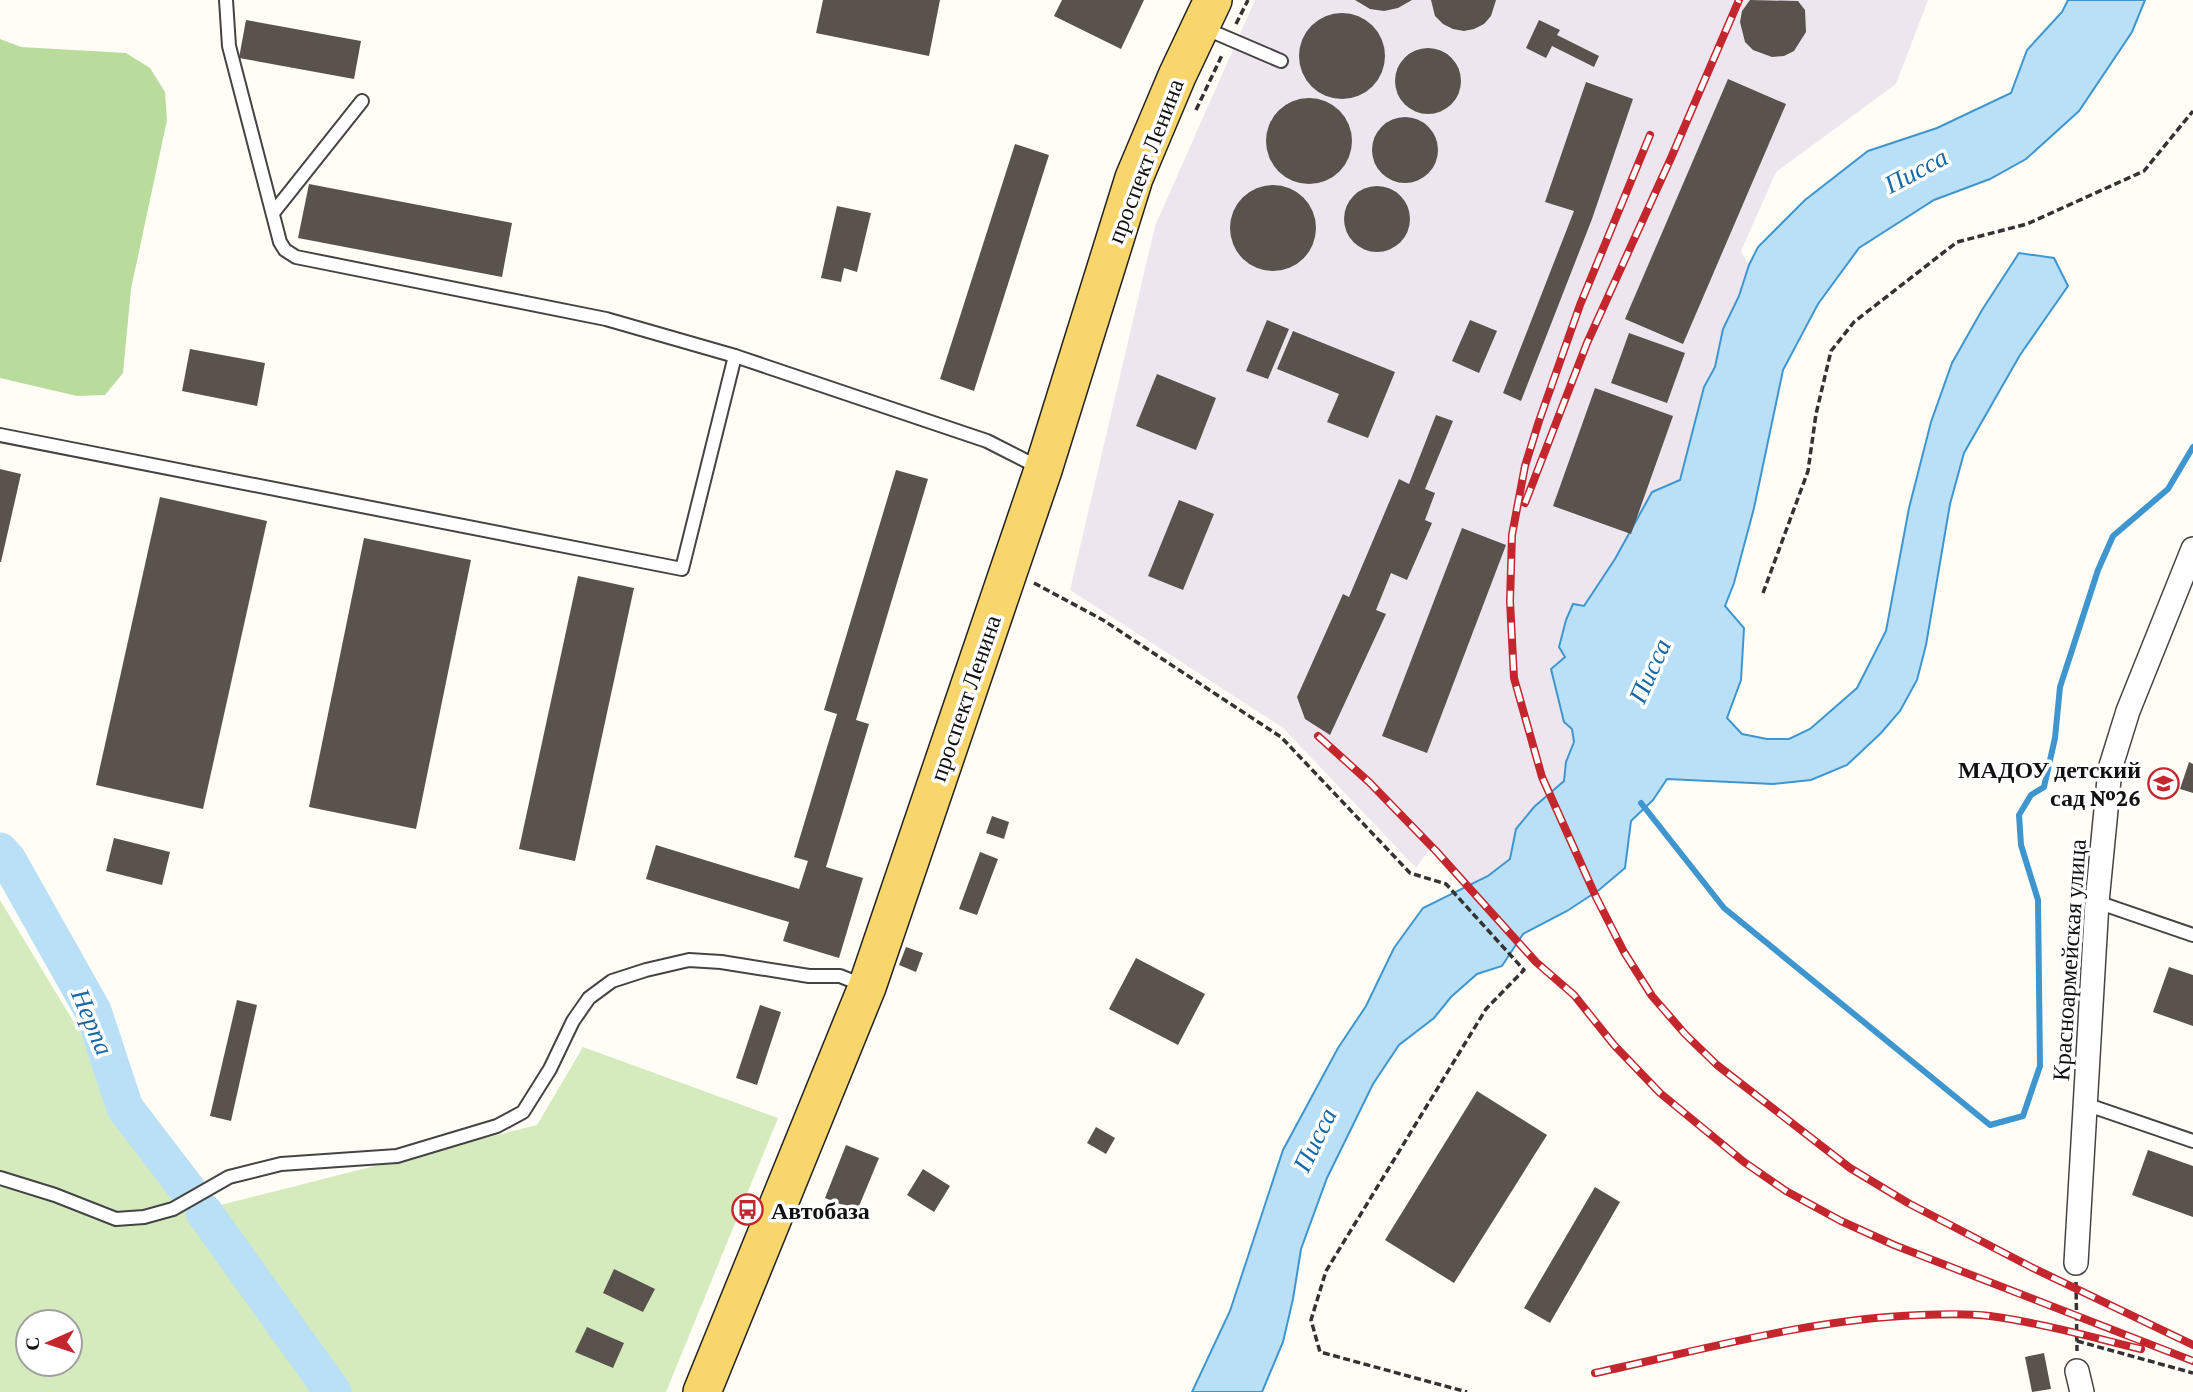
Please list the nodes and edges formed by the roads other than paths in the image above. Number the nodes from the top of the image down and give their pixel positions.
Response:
1 (226, 0) edge
2 (1214, 22) edge
3 (1280, 61) dead end
4 (362, 101) dead end
5 (272, 213) junction
6 (735, 356) junction
7 (0, 435) edge
8 (1043, 470) junction
9 (2193, 549) edge
10 (2186, 586) edge
11 (2097, 902) junction
12 (2193, 935) edge
13 (867, 987) junction
14 (2085, 1104) junction
15 (2193, 1141) edge
16 (0, 1178) edge
17 (2076, 1264) road end
18 (702, 1392) edge

1 - 5 lane
2 - 3 lane
2 - 8 main road, проспект Ленина
4 - 5 lane
5 - 6 lane
6 - 7 lane
6 - 8 lane
8 - 13 main road, проспект Ленина
9 - 10 street, Красноармейская улица
10 - 11 street, Красноармейская улица
11 - 12 lane
11 - 14 street, Красноармейская улица
13 - 16 lane
13 - 18 main road, проспект Ленина
14 - 15 lane
14 - 17 street, Красноармейская улица

